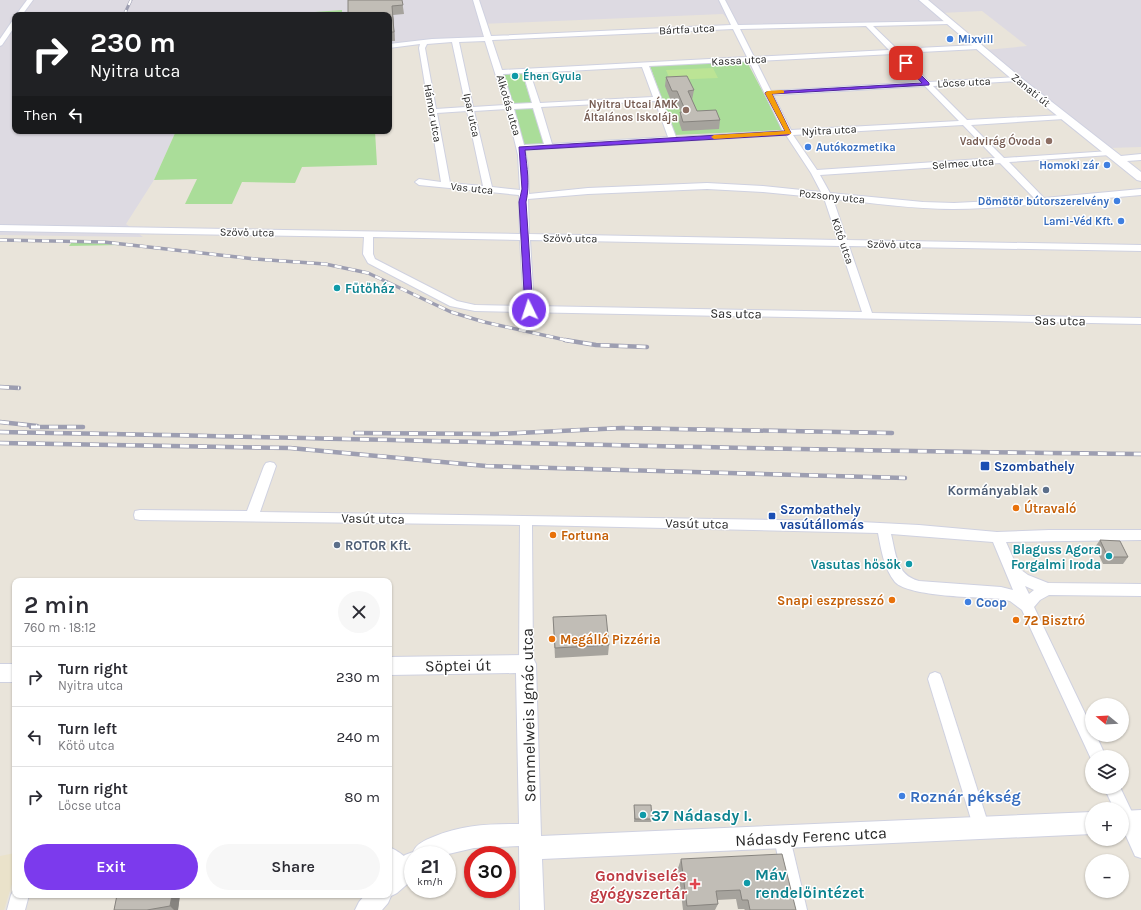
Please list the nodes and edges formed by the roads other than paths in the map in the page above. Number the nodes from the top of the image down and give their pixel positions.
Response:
1 (30, 0) edge
2 (476, 0) edge
3 (722, 0) edge
4 (923, 0) edge
5 (21, 12) edge
6 (949, 22) junction
7 (868, 24) junction
8 (12, 26) edge
9 (735, 27) junction
10 (488, 39) junction
11 (455, 40) junction
12 (424, 43) junction
13 (0, 44) edge
14 (392, 46) edge
15 (978, 47) junction
16 (896, 52) junction
17 (751, 60) junction
18 (644, 65) junction
19 (526, 70) junction
20 (500, 72) junction
21 (1017, 79) junction
22 (927, 84) junction
23 (768, 93) junction
24 (657, 99) junction
25 (535, 105) junction
26 (509, 107) junction
27 (470, 109) junction
28 (433, 111) junction
29 (1064, 117) junction
30 (965, 123) junction
31 (788, 133) junction
32 (673, 140) junction
33 (549, 147) junction
34 (522, 148) junction
35 (1118, 157) junction
36 (1141, 157) edge
37 (1002, 161) junction
38 (815, 173) junction
39 (1141, 178) edge
40 (419, 182) dead end
41 (446, 185) junction
42 (488, 190) junction
43 (1141, 192) edge
44 (524, 195) junction
45 (827, 195) junction
46 (1042, 201) junction
47 (0, 228) edge
48 (369, 234) junction
49 (524, 237) junction
50 (844, 243) junction
51 (1141, 248) edge
52 (529, 310) junction
53 (868, 315) junction
54 (1141, 322) edge
55 (270, 466) dead end
56 (140, 515) dead end
57 (252, 516) junction
58 (526, 520) junction
59 (883, 528) junction
60 (1141, 535) edge
61 (997, 537) junction
62 (1012, 570) junction
63 (1047, 589) junction
64 (1141, 590) edge
65 (1027, 606) junction
66 (526, 664) junction
67 (392, 666) edge
68 (0, 673) edge
69 (12, 673) edge
70 (935, 679) dead end
71 (1095, 750) edge
72 (1116, 794) edge
73 (1130, 822) edge
74 (1085, 823) edge
75 (982, 828) junction
76 (782, 838) junction
77 (530, 841) junction
78 (439, 846) edge
79 (1141, 850) edge
80 (402, 863) edge
81 (392, 881) edge
82 (19, 898) edge
83 (377, 898) edge
84 (16, 910) edge
85 (367, 910) edge
86 (532, 910) edge
87 (798, 910) edge

1 - 5 street
2 - 10 street, Alkotás utca
3 - 9 street, Kötő utca
4 - 6 street, Zanati út
6 - 7 street, Bártfa utca
6 - 15 street, Zanati út
7 - 9 street, Bártfa utca
7 - 16 street
8 - 13 street
9 - 10 street, Bártfa utca
9 - 17 street, Kötő utca
10 - 11 street, Bártfa utca
10 - 20 street, Alkotás utca
11 - 12 street, Bártfa utca
11 - 27 street, Ipar utca
12 - 14 street, Bártfa utca
12 - 28 street, Hámor utca
15 - 16 street, Kassa utca
15 - 21 street, Zanati út
16 - 17 street, Kassa utca
16 - 22 street
17 - 18 street, Kassa utca
17 - 23 street, Kötő utca
18 - 19 street, Kassa utca
18 - 24 street
19 - 20 street, Kassa utca
19 - 25 street, Alkotás utca
20 - 26 street, Alkotás utca
21 - 22 street, Lőcse utca
21 - 29 street, Zanati út
22 - 23 street, Lőcse utca
22 - 30 street
23 - 31 street, Kötő utca
24 - 25 street
24 - 32 street
25 - 26 street
25 - 33 street, Alkotás utca
26 - 27 street
26 - 34 street, Alkotás utca
27 - 28 street
27 - 42 street, Ipar utca
28 - 41 street, Hámor utca
29 - 30 street, Nyitra utca
29 - 35 street, Zanati út
30 - 31 street, Nyitra utca
30 - 37 street
31 - 32 street, Nyitra utca
31 - 38 street, Kötő utca
32 - 33 street, Nyitra utca
33 - 34 street, Nyitra utca
34 - 44 street, Alkotás utca
35 - 36 street
35 - 37 street, Selmec utca
35 - 39 street, Zanati út
37 - 38 street, Selmec utca
37 - 46 street
38 - 45 street, Kötő utca
40 - 41 street, Vas utca
41 - 42 street, Vas utca
42 - 44 street, Vas utca
43 - 46 street, Pozsony utca
44 - 45 street, Pozsony utca
44 - 49 street, Alkotás utca
45 - 46 street, Pozsony utca
45 - 50 street, Kötő utca
47 - 48 street, Szövő utca
48 - 49 street, Szövő utca
48 - 52 street, Sas utca
49 - 50 street, Szövő utca
49 - 52 street, Alkotás utca
50 - 51 street, Szövő utca
50 - 53 street, Kötő utca
52 - 53 street, Sas utca
53 - 54 street, Sas utca
55 - 57 street
56 - 57 street, Vasút utca
57 - 58 street, Vasút utca
58 - 59 street, Vasút utca
58 - 66 street, Semmelweis Ignác utca
59 - 61 street, Vasút utca
59 - 65 street
60 - 61 street, Vasút utca
61 - 62 street
62 - 63 street
62 - 65 street
63 - 64 street
63 - 65 street
65 - 71 street
66 - 67 street, Söptei út
66 - 77 street, Semmelweis Ignác utca
68 - 69 street
70 - 75 street
72 - 73 street
73 - 79 street
74 - 75 street, Nádasdy Ferenc utca
75 - 76 street, Nádasdy Ferenc utca
76 - 77 street, Nádasdy Ferenc utca
76 - 87 street
77 - 78 street, Nádasdy Ferenc utca
77 - 86 street, Semmelweis Ignác utca
80 - 81 street
82 - 84 street
83 - 85 street

